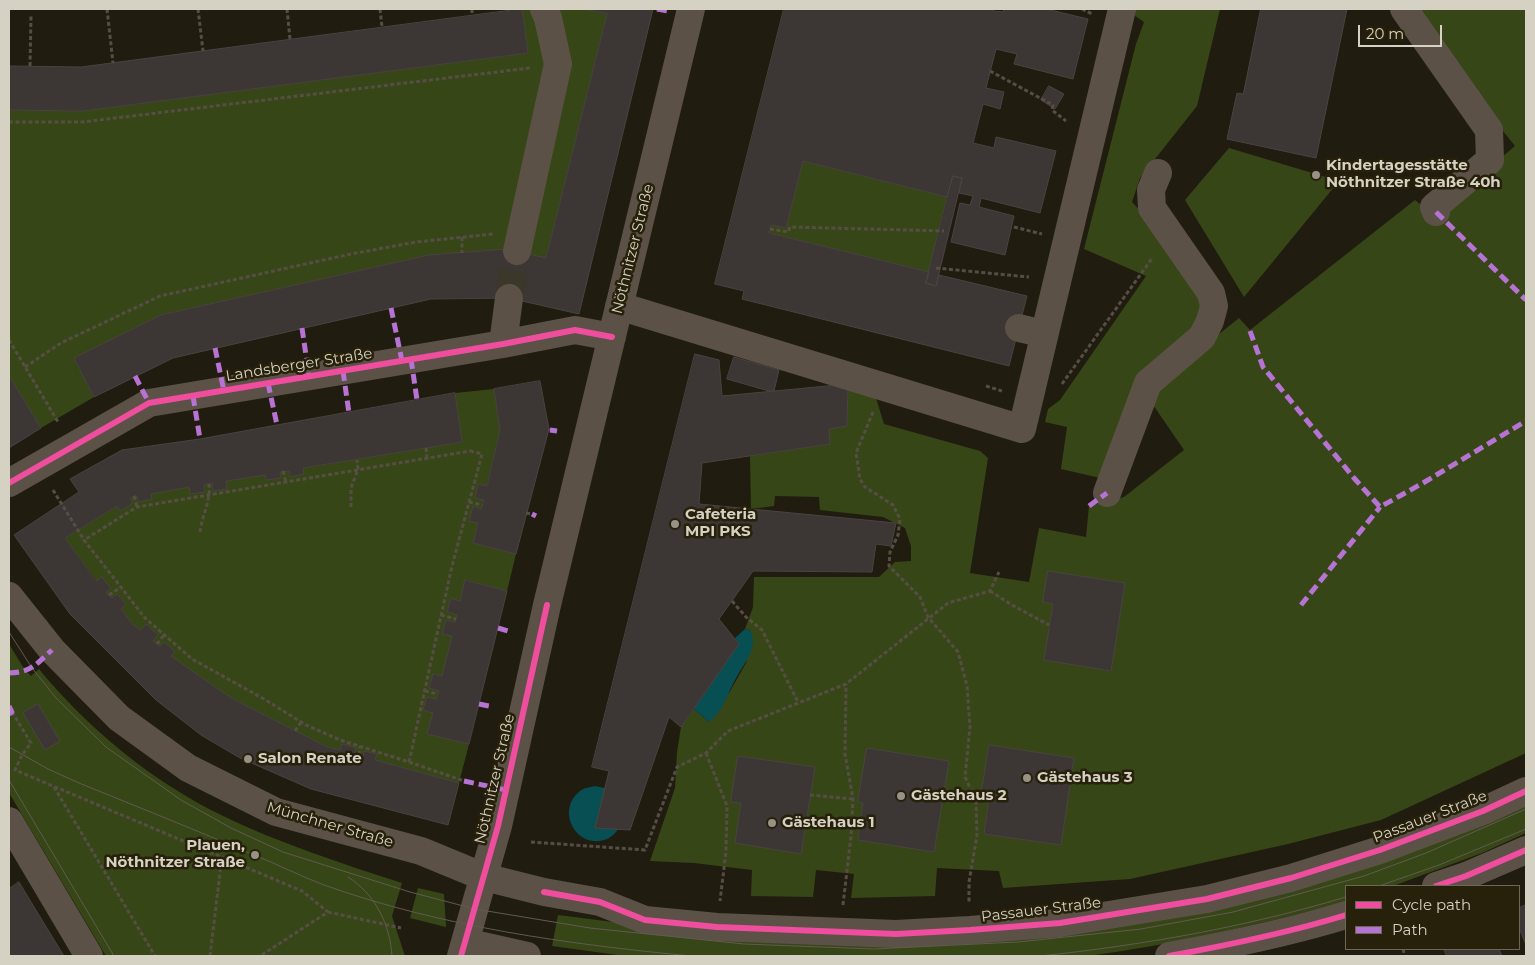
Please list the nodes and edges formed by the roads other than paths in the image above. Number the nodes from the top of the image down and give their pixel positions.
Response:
1 (544, 9) edge
2 (691, 9) edge
3 (1122, 9) edge
4 (1404, 9) edge
5 (1158, 173) dead end
6 (1436, 212) dead end
7 (519, 242) tunnel mouth
8 (509, 298) tunnel mouth
9 (619, 306) junction
10 (612, 337) junction
11 (503, 344) junction
12 (9, 483) edge
13 (1107, 493) dead end
14 (9, 596) edge
15 (1526, 790) edge
16 (9, 822) edge
17 (1526, 850) edge
18 (484, 877) junction
19 (1439, 885) edge
20 (1345, 915) edge
21 (463, 949) edge
22 (89, 956) edge
23 (527, 956) edge
24 (1170, 956) edge

1 - 7 street
2 - 9 street, Nöthnitzer Straße
3 - 9 street
4 - 6 street
5 - 13 street
8 - 11 street
9 - 10 street, Nöthnitzer Straße
10 - 11 street, Landsberger Straße
10 - 18 street, Nöthnitzer Straße
11 - 12 street, Landsberger Straße
14 - 18 street, Münchner Straße
15 - 18 street, Passauer Straße
16 - 22 street
17 - 19 street
18 - 21 street, Nöthnitzer Straße
20 - 24 street
21 - 23 street

